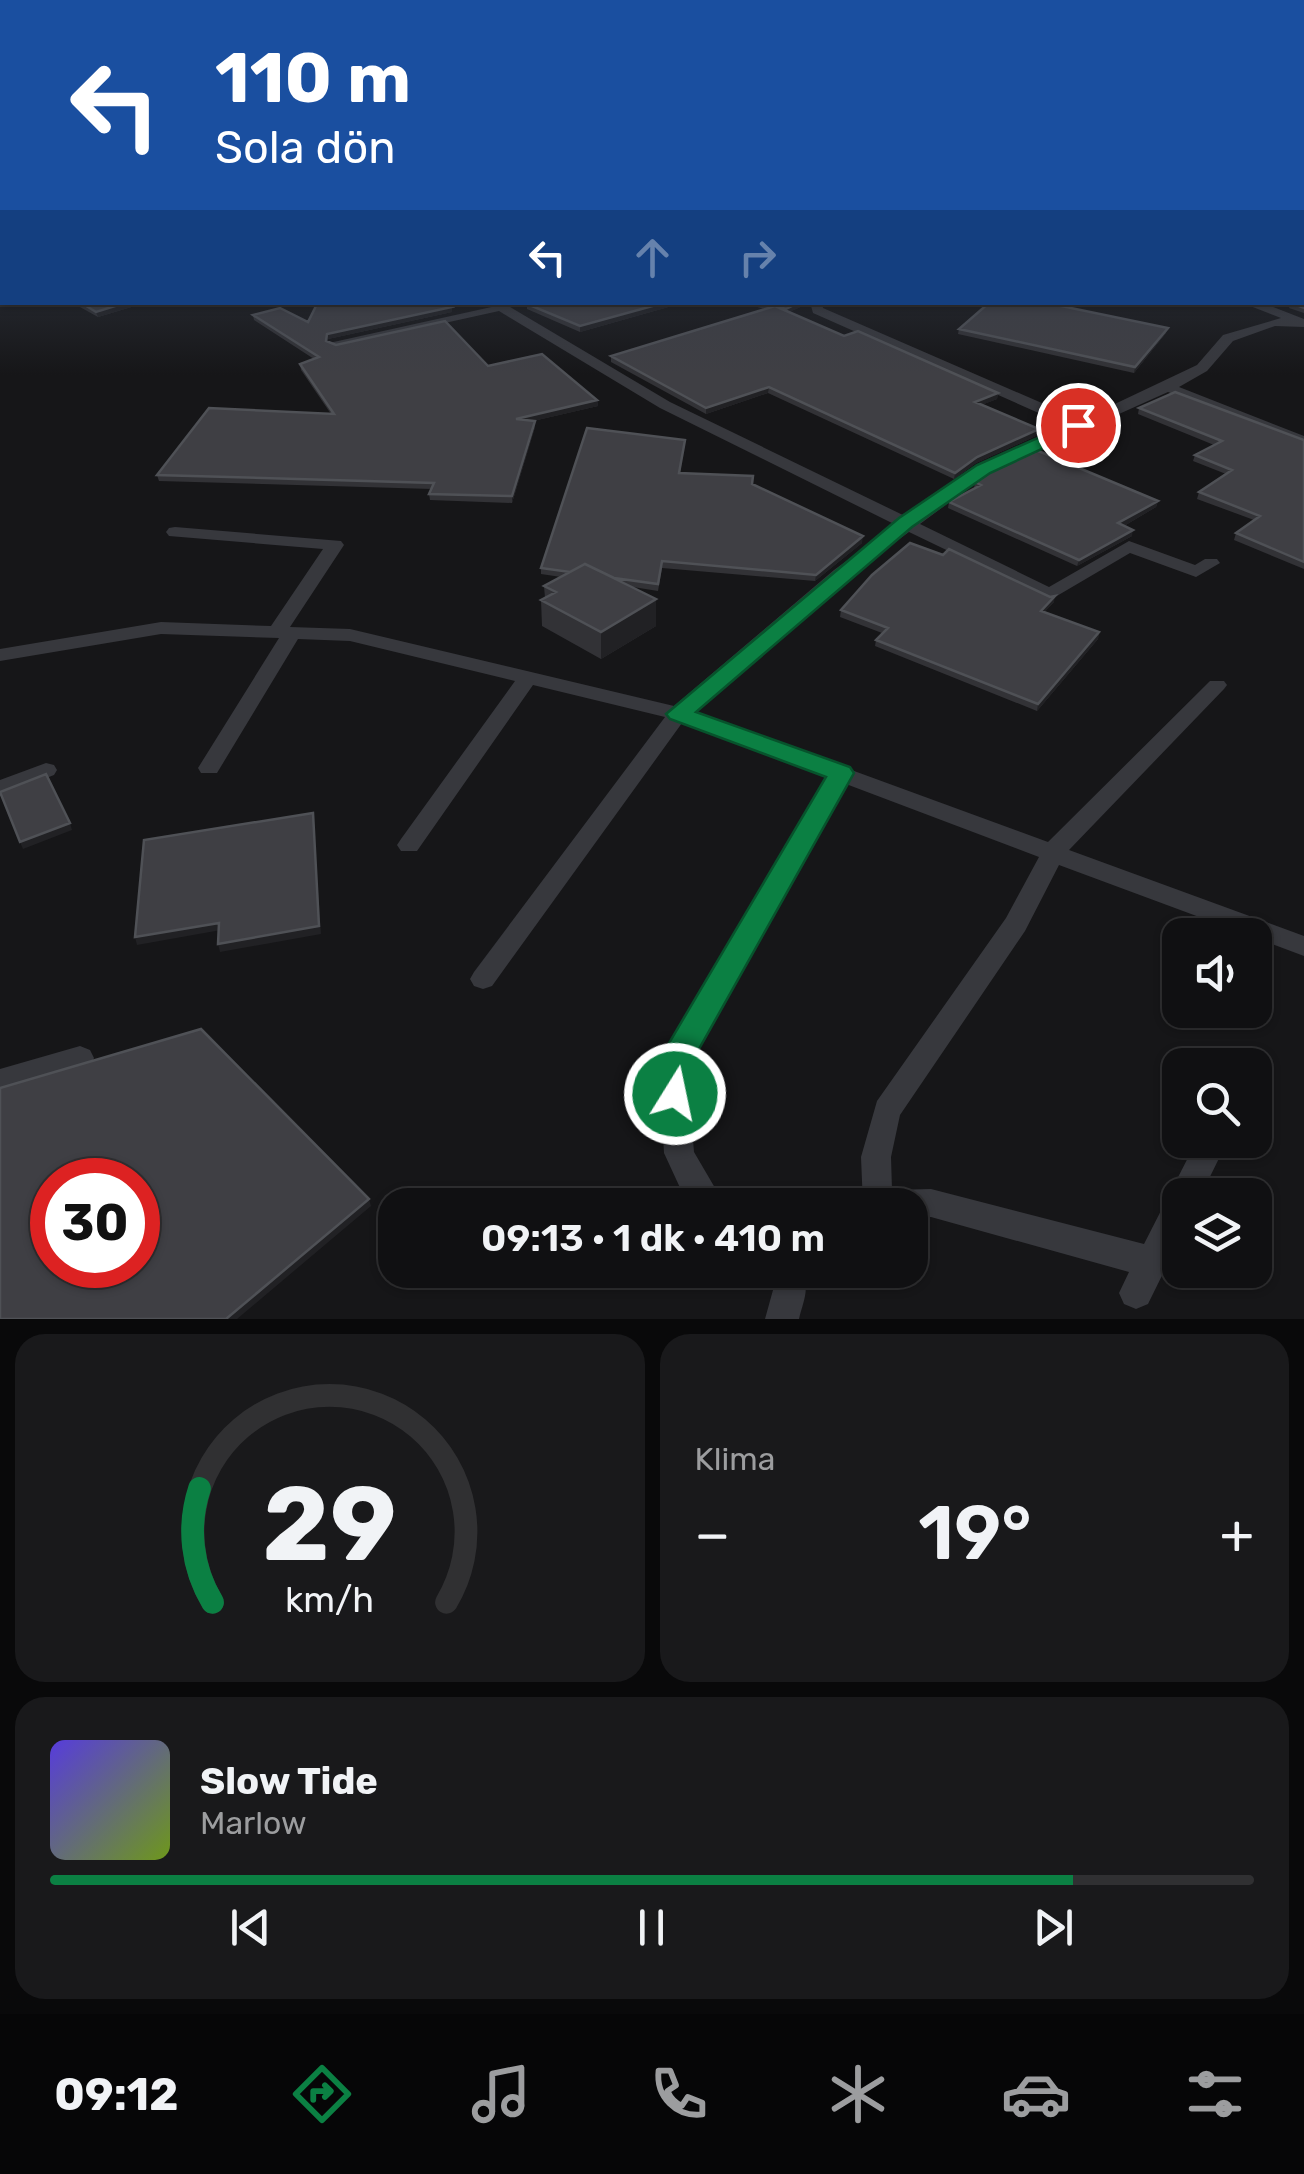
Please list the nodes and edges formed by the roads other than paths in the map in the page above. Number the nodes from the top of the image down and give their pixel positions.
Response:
1 (816, 305) edge
2 (1254, 305) edge
3 (1301, 322) edge
4 (336, 342) edge
5 (1167, 387) junction
6 (1078, 425) junction
7 (1304, 441) edge
8 (906, 522) junction
9 (175, 532) dead end
10 (1211, 563) dead end
11 (284, 633) junction
12 (0, 655) edge
13 (528, 678) junction
14 (1217, 685) dead end
15 (678, 714) junction
16 (209, 768) dead end
17 (46, 770) edge
18 (841, 773) junction
19 (0, 788) edge
20 (408, 844) dead end
21 (1054, 852) junction
22 (1302, 941) edge
23 (484, 979) dead end
24 (80, 1058) dead end
25 (0, 1082) edge
26 (699, 1188) edge
27 (875, 1188) edge
28 (928, 1203) edge
29 (1162, 1242) edge
30 (1152, 1262) junction
31 (788, 1288) edge
32 (1136, 1294) dead end
33 (782, 1319) edge

1 - 6 street
2 - 3 street
3 - 5 street
4 - 8 street
5 - 6 street
5 - 7 street
6 - 8 street
8 - 10 street
8 - 15 street
9 - 11 street
11 - 12 street
11 - 13 street
11 - 16 street
13 - 15 street
13 - 20 street
14 - 21 street
15 - 18 street
15 - 23 street
17 - 19 street
18 - 21 street
18 - 26 street
21 - 22 street
21 - 27 street
24 - 25 street
28 - 30 street
29 - 30 street
30 - 32 street
31 - 33 street

